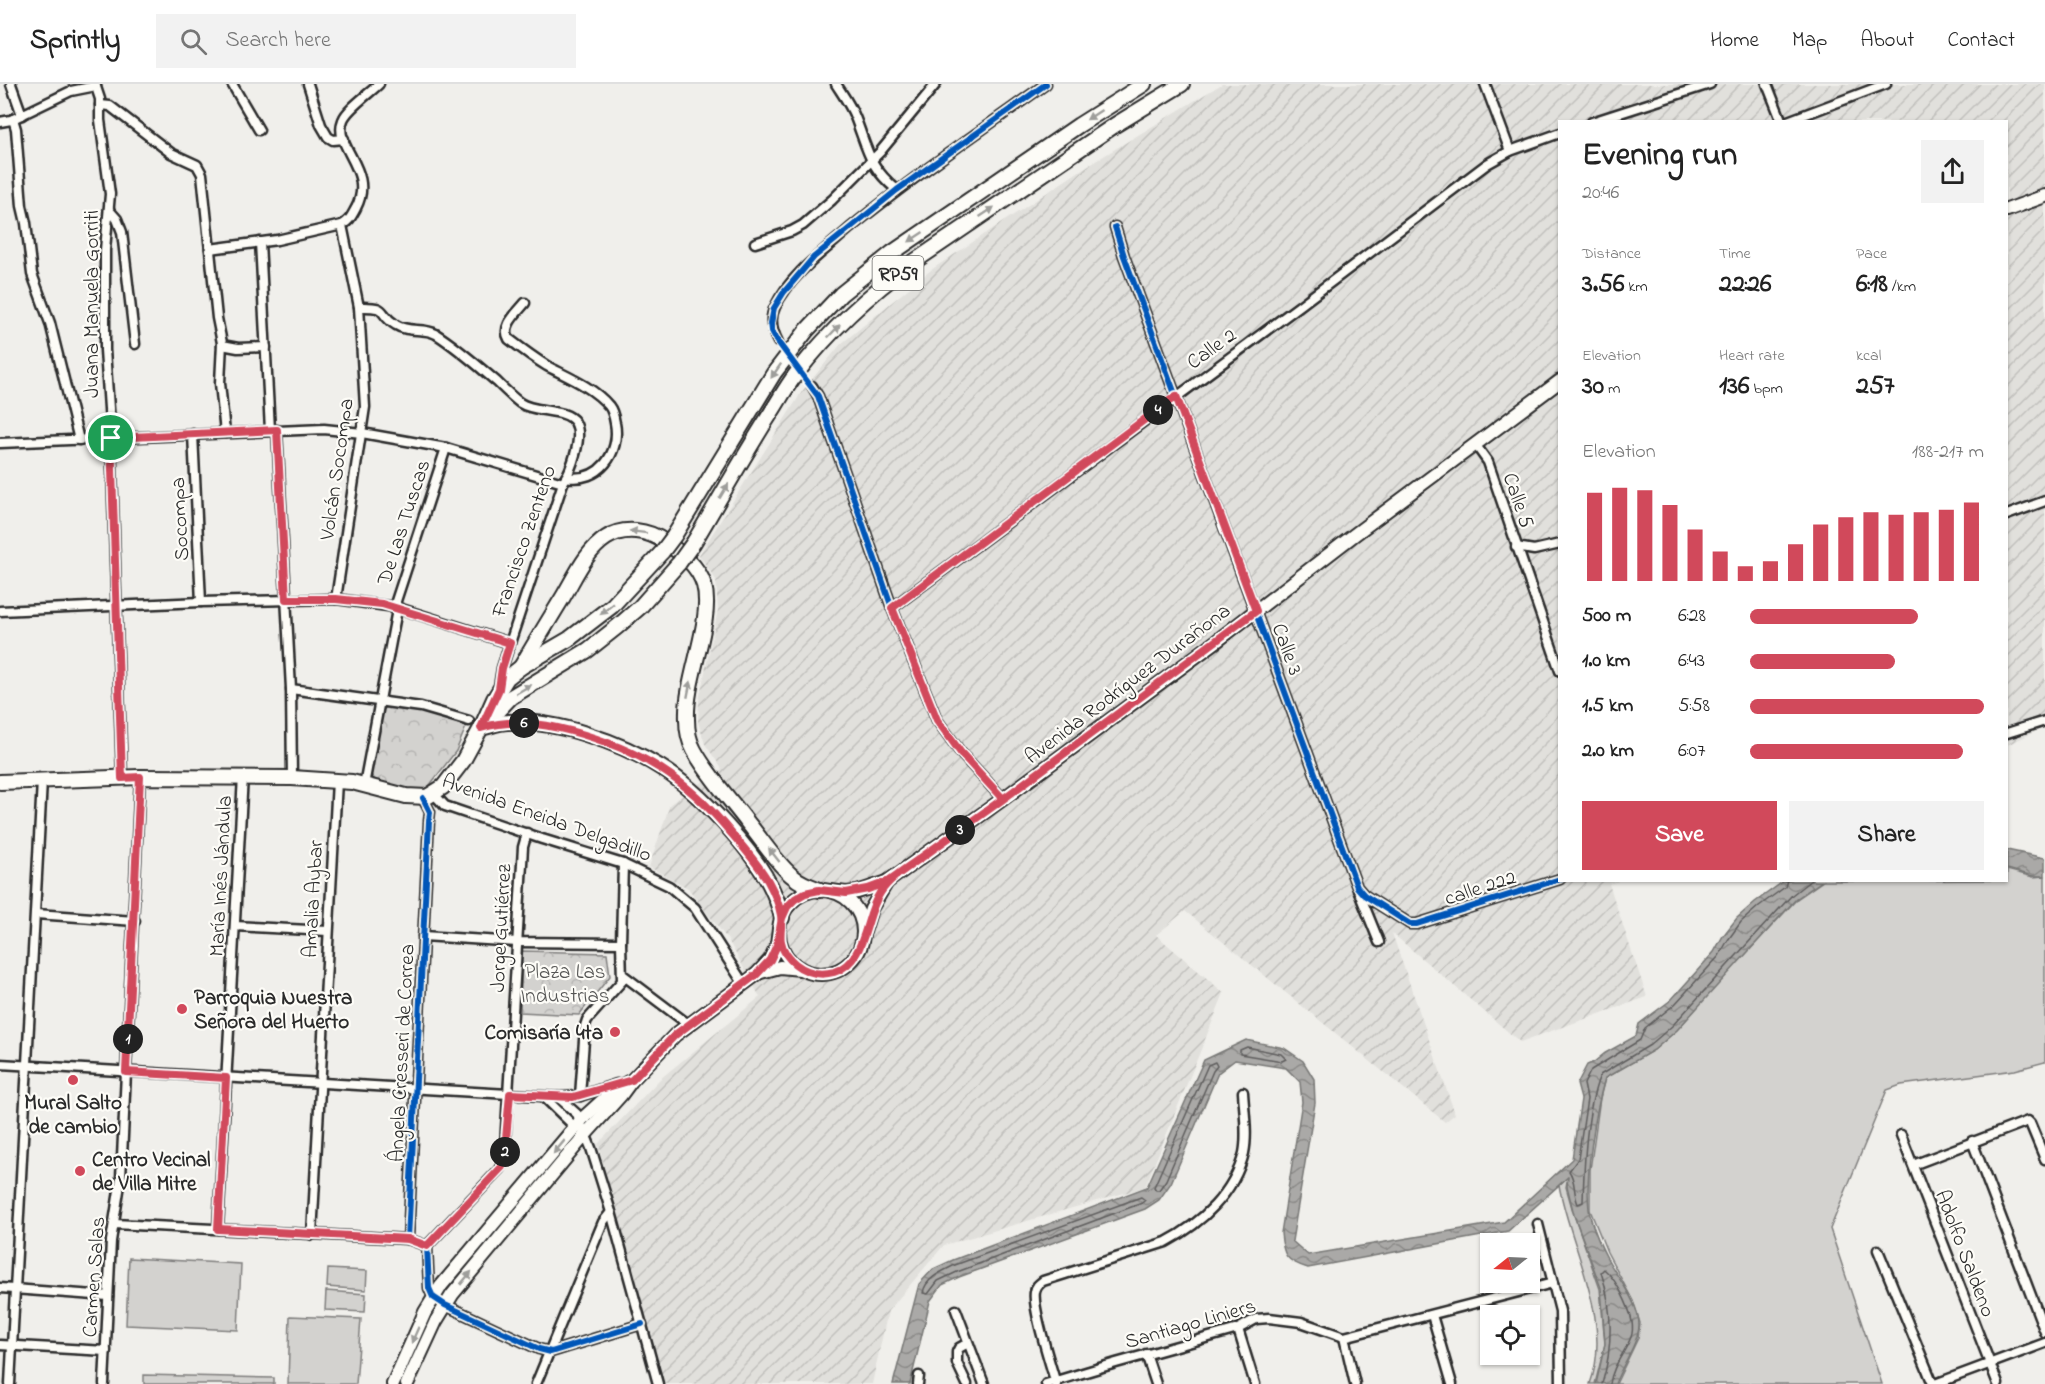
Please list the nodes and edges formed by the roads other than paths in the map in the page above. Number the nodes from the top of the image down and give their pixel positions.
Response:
1 (11, 84) edge
2 (232, 84) edge
3 (308, 84) edge
4 (379, 84) edge
5 (836, 84) edge
6 (936, 84) edge
7 (1046, 84) edge
8 (1144, 84) edge
9 (1182, 84) edge
10 (1485, 84) edge
11 (1710, 84) edge
12 (1767, 84) edge
13 (1886, 84) edge
14 (96, 85) edge
15 (100, 105) junction
16 (22, 115) junction
17 (13, 119) junction
18 (1598, 120) edge
19 (1783, 120) edge
20 (1789, 120) edge
21 (0, 122) edge
22 (259, 130) dead end
23 (1558, 134) edge
24 (344, 138) junction
25 (1510, 151) junction
26 (871, 161) junction
27 (897, 190) junction
28 (2045, 196) edge
29 (109, 210) junction
30 (2008, 210) edge
31 (342, 225) junction
32 (1115, 227) dead end
33 (260, 242) junction
34 (755, 243) dead end
35 (210, 249) junction
36 (525, 303) dead end
37 (358, 307) junction
38 (778, 342) tunnel mouth
39 (135, 344) dead end
40 (222, 345) junction
41 (266, 347) junction
42 (1558, 382) edge
43 (812, 386) tunnel mouth
44 (1176, 396) junction
45 (274, 430) junction
46 (225, 433) junction
47 (362, 433) junction
48 (194, 434) junction
49 (111, 438) junction
50 (79, 440) junction
51 (0, 443) edge
52 (1475, 444) junction
53 (446, 448) junction
54 (565, 480) junction
55 (2045, 501) edge
56 (2008, 515) edge
57 (1558, 544) edge
58 (1516, 547) junction
59 (286, 599) junction
60 (336, 599) junction
61 (201, 602) junction
62 (116, 605) junction
63 (396, 607) junction
64 (892, 608) junction
65 (0, 611) edge
66 (1256, 611) junction
67 (510, 643) junction
68 (1558, 665) edge
69 (521, 667) junction
70 (291, 689) junction
71 (499, 689) junction
72 (380, 700) junction
73 (468, 721) dead end
74 (2045, 721) edge
75 (481, 728) junction
76 (2008, 733) edge
77 (243, 776) junction
78 (140, 777) junction
79 (122, 778) junction
80 (292, 778) junction
81 (42, 780) junction
82 (337, 781) junction
83 (0, 782) edge
84 (364, 785) junction
85 (428, 796) junction
86 (1003, 799) junction
87 (527, 833) junction
88 (623, 864) junction
89 (1558, 880) edge
90 (887, 882) junction
91 (1357, 887) junction
92 (825, 890) junction
93 (36, 914) junction
94 (135, 921) junction
95 (780, 923) junction
96 (235, 926) junction
97 (328, 932) junction
98 (423, 936) junction
99 (862, 938) junction
100 (518, 942) junction
101 (1379, 942) dead end
102 (621, 943) junction
103 (802, 969) junction
104 (757, 974) junction
105 (623, 975) junction
106 (743, 983) junction
107 (688, 1024) junction
108 (0, 1064) edge
109 (27, 1065) junction
110 (126, 1072) junction
111 (226, 1078) junction
112 (632, 1080) junction
113 (320, 1083) junction
114 (415, 1089) junction
115 (1243, 1092) dead end
116 (510, 1094) junction
117 (580, 1096) junction
118 (544, 1097) junction
119 (558, 1097) junction
120 (580, 1128) junction
121 (1901, 1135) dead end
122 (1972, 1142) junction
123 (2042, 1142) edge
124 (2045, 1159) edge
125 (1913, 1165) junction
126 (611, 1212) junction
127 (114, 1224) junction
128 (1538, 1224) dead end
129 (218, 1229) junction
130 (312, 1235) junction
131 (408, 1239) junction
132 (427, 1246) junction
133 (1878, 1250) dead end
134 (1553, 1283) junction
135 (0, 1288) edge
136 (15, 1289) junction
137 (108, 1296) junction
138 (433, 1297) junction
139 (446, 1305) junction
140 (956, 1310) dead end
141 (1432, 1315) junction
142 (642, 1324) junction
143 (1238, 1329) junction
144 (2045, 1332) edge
145 (1344, 1337) junction
146 (968, 1343) junction
147 (2045, 1343) edge
148 (0, 1345) edge
149 (12, 1346) junction
150 (106, 1350) junction
151 (550, 1352) junction
152 (1146, 1354) junction
153 (1989, 1363) junction
154 (1056, 1383) edge
155 (10, 1384) edge
156 (104, 1384) edge
157 (393, 1384) edge
158 (407, 1384) edge
159 (537, 1384) edge
160 (658, 1384) edge
161 (967, 1384) edge
162 (984, 1384) edge
163 (1046, 1384) edge
164 (1156, 1384) edge
165 (1255, 1384) edge
166 (1355, 1384) edge
167 (1452, 1384) edge
168 (1561, 1384) edge
169 (1934, 1384) edge
170 (1998, 1384) edge

1 - 16 street
2 - 22 street
3 - 24 street
4 - 24 street
5 - 26 street
6 - 26 street
7 - 27 street
8 -> 69 main road, RP59, bridge
75 -> 9 main road, RP59, bridge
10 - 25 street
11 - 18 street
12 - 19 street
13 - 20 street
14 - 15 street, Juana Manuela Gorriti
14 - 16 street
15 - 29 street, Juana Manuela Gorriti
15 - 35 street
16 - 17 street
17 - 21 street
17 - 50 street
23 - 25 street, Calle 2
24 - 31 street
25 - 44 street, Calle 2
26 - 27 street
26 - 34 street
27 - 38 street
28 - 30 main road
29 - 39 street
29 - 49 street, Juana Manuela Gorriti
31 - 33 street
31 - 37 street, Volcán Socompa
32 - 44 street, Calle 3
33 - 35 street
33 - 41 street
35 - 40 street
36 - 54 street
37 - 47 street, Volcán Socompa
37 - 54 street, Francisco Zenteno
40 - 41 street
40 - 46 street
41 - 45 street
42 - 52 main road, Avenida Rodríguez Durañona
43 - 64 street
44 - 64 street, Calle 2
44 - 66 street, Calle 3
45 - 46 street
45 - 47 street
45 - 59 street
46 - 48 street
47 - 53 street
47 - 60 street, Volcán Socompa
48 - 49 street
48 - 61 street, Socompa
49 - 50 street
49 - 62 street, Juana Manuela Gorriti
50 - 51 street
52 - 58 street, Calle 5
52 - 66 main road, Avenida Rodríguez Durañona
53 - 54 street
53 - 63 street, De Las Tuscas
54 - 67 street, Francisco Zenteno
55 - 56 street
57 - 58 street
58 - 68 street, Calle 5
59 - 60 street
59 - 61 street
59 - 70 street
60 - 63 street
61 - 62 street
62 - 65 street
62 - 79 street, Juana Manuela Gorriti
63 - 67 street
63 - 72 street, De Las Tuscas
64 - 86 street
66 - 86 main road, Avenida Rodríguez Durañona
66 - 91 street, Calle 3
67 - 71 street, Francisco Zenteno
69 - 71 main road
92 -> 69 main road
70 - 72 street
70 - 80 street
71 - 75 main road
72 - 73 street
72 - 84 street, De Las Tuscas
74 - 76 street
75 - 85 main road
75 - 95 main road
77 - 78 main road, Avenida Eneida Delgadillo
77 - 80 main road, Avenida Eneida Delgadillo
77 - 96 street, María Inés Jándula
78 - 79 main road, Avenida Eneida Delgadillo
78 - 94 street, Carmen Salas
79 - 81 main road, Avenida Eneida Delgadillo
80 - 82 main road, Avenida Eneida Delgadillo
81 - 83 main road, Avenida Eneida Delgadillo
81 - 93 street
82 - 84 main road, Avenida Eneida Delgadillo
82 - 97 street, Amalia Aybar
84 - 85 main road, Avenida Eneida Delgadillo
85 - 87 street, Avenida Eneida Delgadillo
85 - 98 street, Ángela Cresseri de Correa
86 - 90 main road, Avenida Rodríguez Durañona
87 - 88 street, Avenida Eneida Delgadillo
87 - 100 street, Jorge Gutiérrez
88 - 102 street
88 - 106 street, Avenida Eneida Delgadillo
89 - 91 street, calle 222
90 - 92 main road
90 - 99 main road
91 - 101 street, Calle 3
92 - 95 main road
92 - 99 main road
93 - 94 street
93 - 109 street
94 - 110 street, Carmen Salas
95 - 103 main road
95 - 104 main road
96 - 97 street
96 - 111 street, María Inés Jándula
97 - 113 street, Amalia Aybar
98 - 100 street
98 - 114 street, Ángela Cresseri de Correa
99 - 103 main road
100 - 102 street
100 - 116 street, Jorge Gutiérrez
102 - 105 street
103 - 104 main road
104 - 106 main road
105 - 107 street
105 - 117 street
106 - 107 main road
107 - 112 main road
108 - 109 street
109 - 110 street
109 - 136 street
110 - 111 street
110 - 127 street, Carmen Salas
111 - 113 street
111 - 129 street, María Inés Jándula
112 - 117 street
112 - 120 main road
113 - 114 street
113 - 130 street, Amalia Aybar
114 - 116 street
114 - 131 street, Ángela Cresseri de Correa
115 - 154 street
116 - 118 street
116 - 132 street, Jorge Gutiérrez
117 - 119 street
118 - 119 street
118 - 120 street
119 - 120 street
120 - 126 street
120 -> 138 main road
139 -> 120 main road
121 - 125 street, Adolfo Saldeno
122 - 123 street
122 - 125 street
122 - 144 street
123 - 124 street
125 - 153 street, Adolfo Saldeno
126 - 142 street
126 - 151 street
127 - 129 street
127 - 137 street, Carmen Salas
128 - 134 street
129 - 130 street
130 - 131 street
131 - 132 street
132 - 138 street
133 - 169 street
134 - 141 street
134 - 168 street
135 - 136 street
136 - 137 street
136 - 149 street
137 - 150 street, Carmen Salas
138 - 139 street
138 -> 157 main road
139 - 151 street
139 - 158 main road
140 - 146 street
141 - 145 street
141 - 167 street
142 - 151 street
142 - 160 street
143 - 145 street, Santiago Liniers
143 - 152 street, Santiago Liniers
143 - 165 street
145 - 166 street
146 - 161 street
146 - 162 street
147 - 153 street
148 - 149 street
149 - 150 street
149 - 155 street
150 - 156 street, Carmen Salas
151 - 159 street
152 - 154 street, Santiago Liniers
152 - 164 street
153 - 169 street
153 - 170 street, Adolfo Saldeno
154 - 163 street, Santiago Liniers

